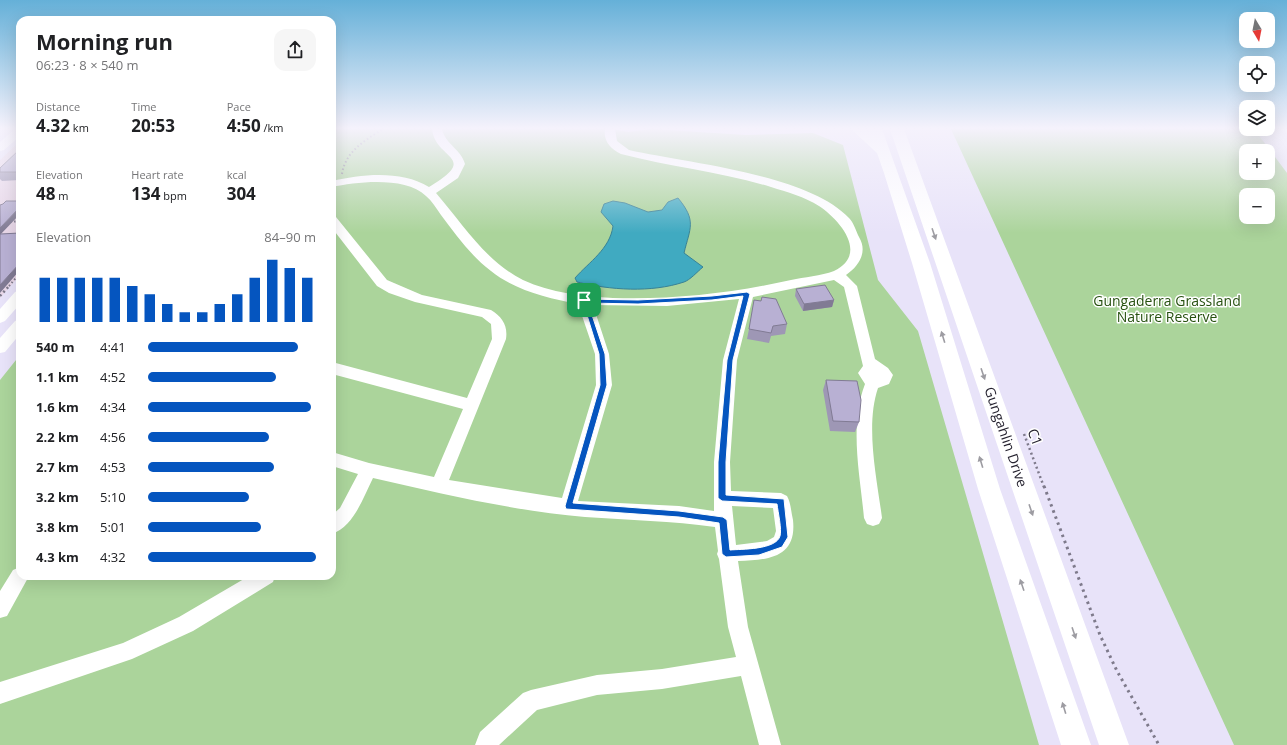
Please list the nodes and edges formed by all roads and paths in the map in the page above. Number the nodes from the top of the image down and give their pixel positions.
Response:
1 (343, 164) edge
2 (459, 164) edge
3 (681, 164) edge
4 (888, 164) edge
5 (909, 164) edge
6 (337, 183) edge
7 (429, 192) junction
8 (7, 222) edge
9 (16, 222) edge
10 (336, 229) edge
11 (836, 275) junction
12 (16, 278) edge
13 (747, 294) junction
14 (0, 296) edge
15 (16, 300) edge
16 (584, 300) junction
17 (0, 318) edge
18 (16, 329) edge
19 (0, 348) edge
20 (336, 369) edge
21 (472, 405) junction
22 (1021, 426) dead end
23 (336, 460) edge
24 (369, 470) junction
25 (439, 485) junction
26 (722, 498) junction
27 (568, 506) junction
28 (873, 518) dead end
29 (723, 520) junction
30 (336, 522) edge
31 (726, 554) junction
32 (18, 580) edge
33 (259, 580) edge
34 (0, 609) edge
35 (748, 665) junction
36 (0, 693) edge
37 (486, 745) edge
38 (770, 745) edge
39 (1076, 745) edge
40 (1114, 745) edge
41 (1159, 745) edge

1 - 6 path
2 - 7 street
3 - 11 street
39 -> 4 main road
5 -> 40 main road, Gungahlin Drive
6 - 7 street
7 - 16 street
8 - 9 path
10 - 21 street
11 - 13 street
11 - 28 street
12 - 14 path
13 - 16 street
13 - 26 street
15 - 17 street
16 - 27 street
18 - 19 street
20 - 21 street
21 - 25 street
22 - 41 path, C1
23 - 24 street
24 - 25 street
24 - 30 street
25 - 27 street
26 - 29 street
26 - 31 street
27 - 29 street
29 - 31 street
31 - 35 street
32 - 34 street
33 - 36 street
35 - 37 street
35 - 38 street

